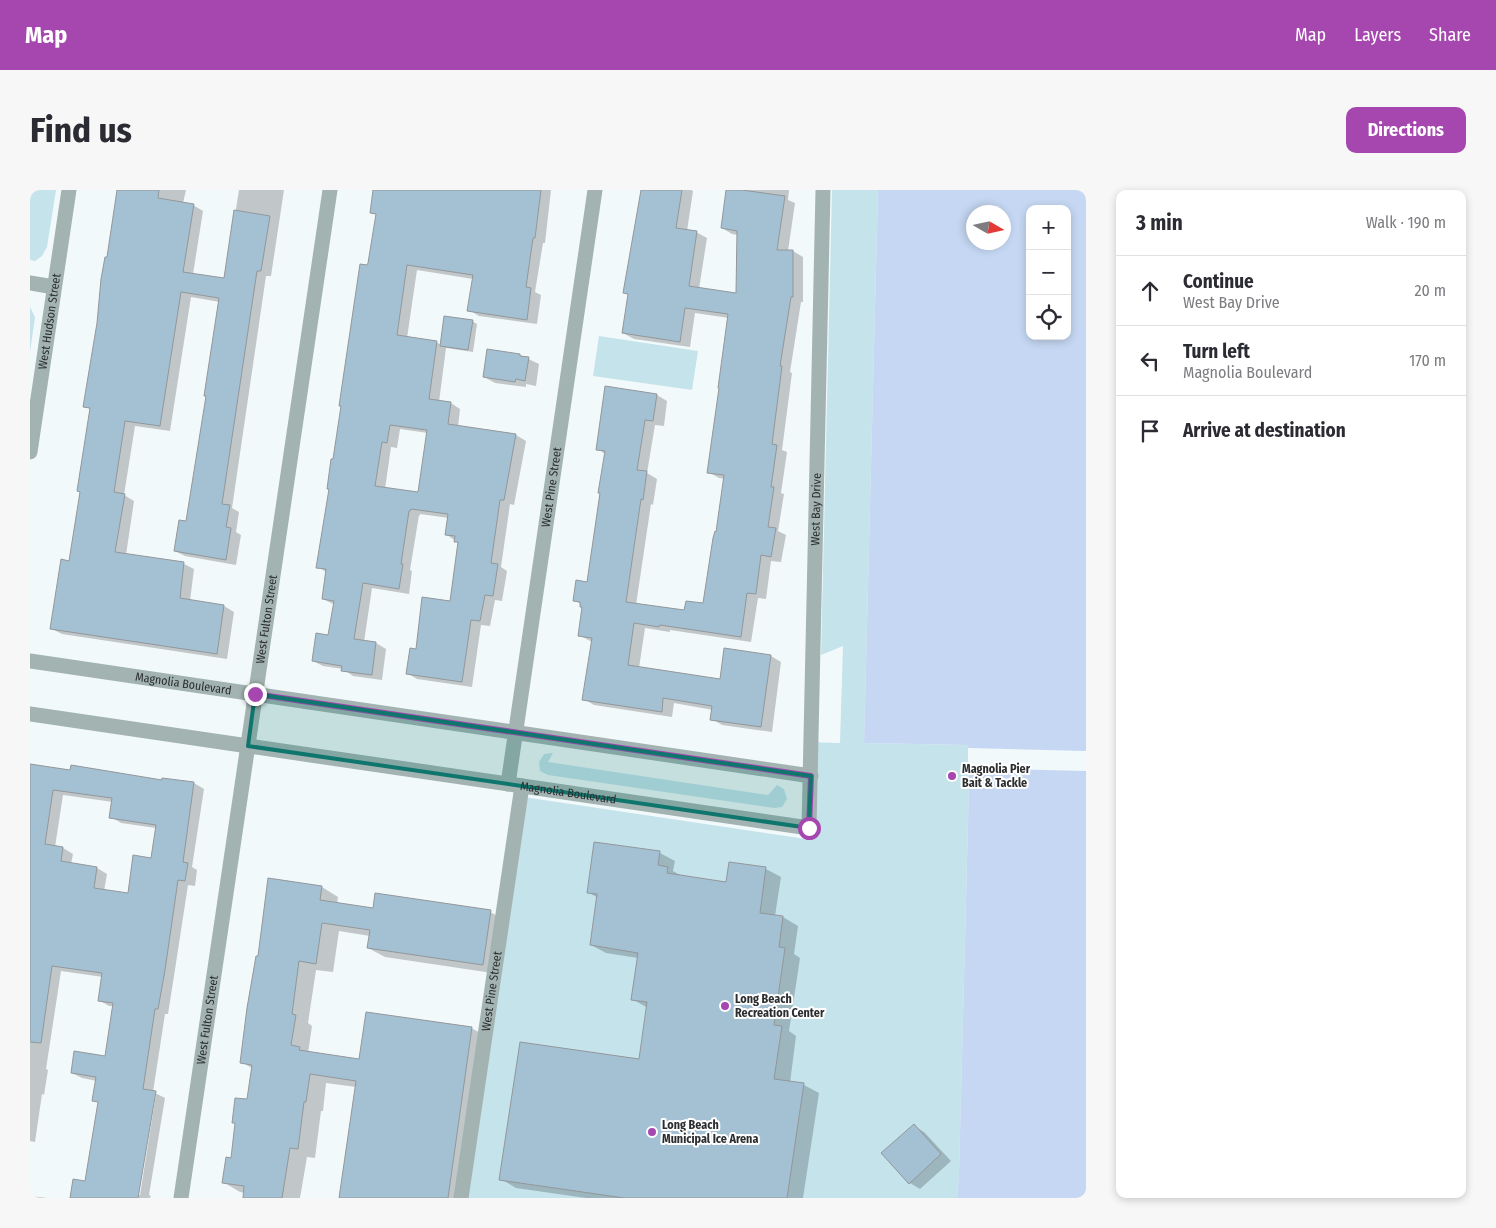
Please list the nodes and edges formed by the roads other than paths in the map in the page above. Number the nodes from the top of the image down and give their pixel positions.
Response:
1 (69, 190) edge
2 (330, 190) edge
3 (595, 190) edge
4 (823, 190) edge
5 (30, 283) edge
6 (54, 286) junction
7 (30, 452) edge
8 (30, 661) edge
9 (255, 694) junction
10 (30, 714) edge
11 (516, 732) junction
12 (248, 746) junction
13 (811, 776) junction
14 (515, 785) junction
15 (809, 828) joint
16 (181, 1198) edge
17 (461, 1198) edge

1 - 6 street, West Hudson Street
2 - 9 street, West Fulton Street
3 - 11 street, West Pine Street
4 - 13 street, West Bay Drive
5 - 6 street
6 - 7 street, West Hudson Street
8 - 9 street, Magnolia Boulevard
9 - 11 street, Magnolia Boulevard
9 - 12 street, West Fulton Street
10 - 12 street, Magnolia Boulevard
11 - 13 street, Magnolia Boulevard
11 - 14 street, West Pine Street
12 - 14 street, Magnolia Boulevard
12 - 16 street, West Fulton Street
13 - 15 street, West Bay Drive
14 - 15 street, Magnolia Boulevard
14 - 17 street, West Pine Street

